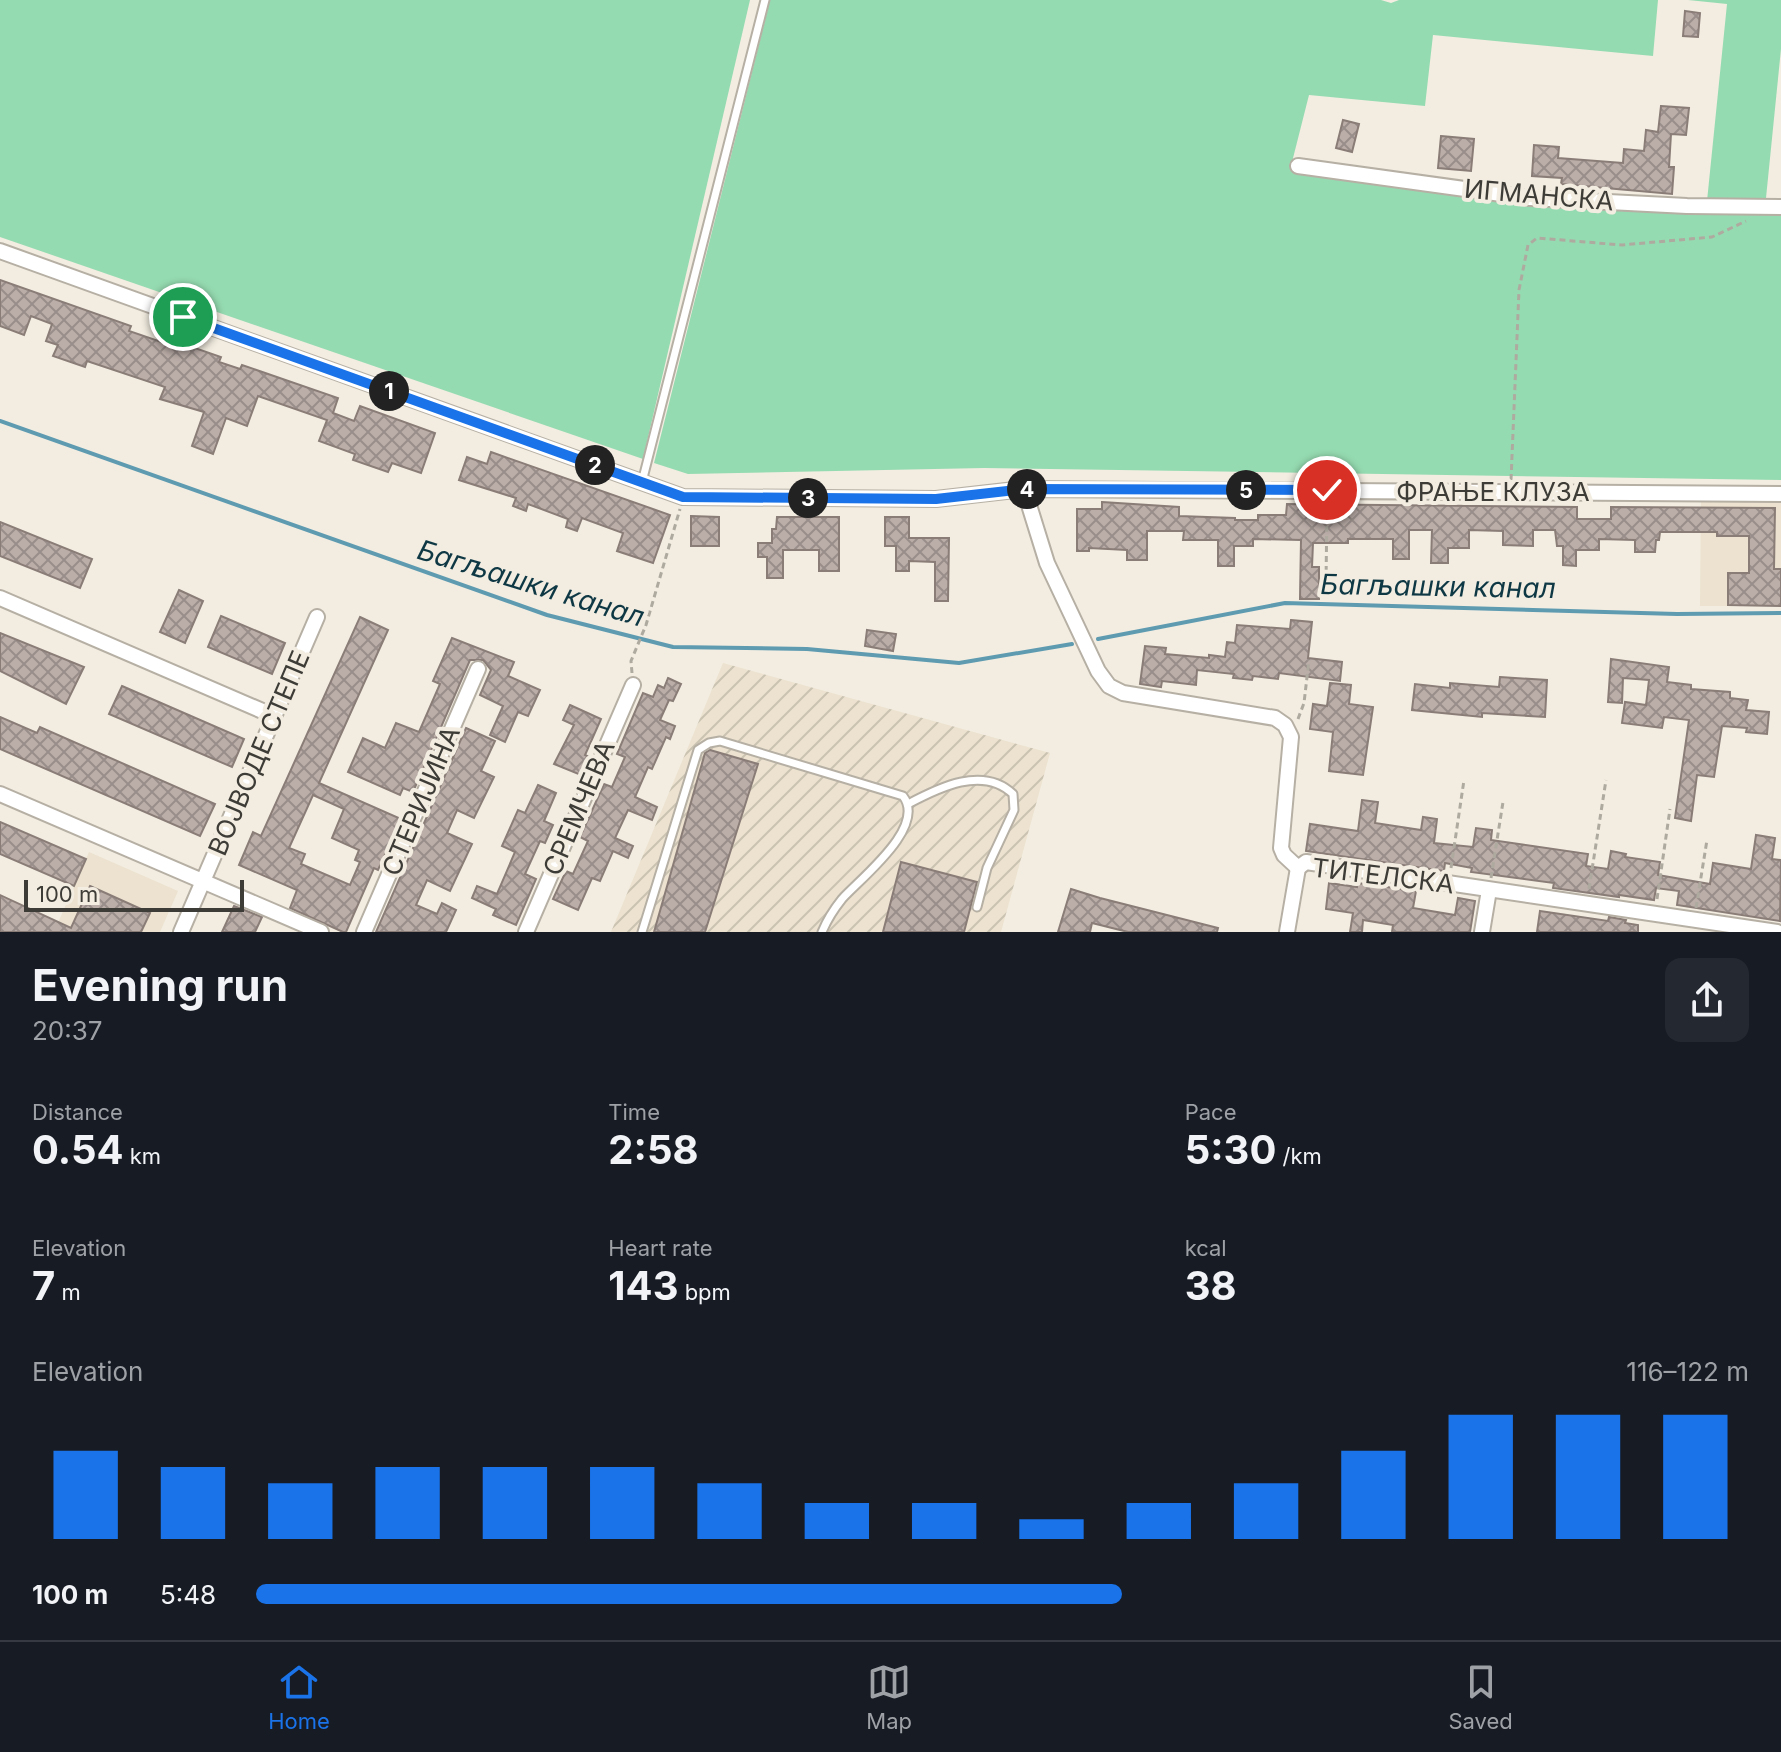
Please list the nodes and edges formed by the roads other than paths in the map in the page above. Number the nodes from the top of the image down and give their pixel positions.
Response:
1 (765, 0) edge
2 (1298, 166) dead end
3 (1781, 207) edge
4 (0, 251) edge
5 (642, 482) junction
6 (1024, 489) junction
7 (1781, 494) edge
8 (0, 598) edge
9 (317, 617) dead end
10 (478, 669) dead end
11 (633, 685) dead end
12 (274, 716) junction
13 (0, 794) edge
14 (908, 804) junction
15 (1298, 868) junction
16 (203, 881) junction
17 (1489, 890) junction
18 (977, 907) dead end
19 (181, 932) edge
20 (321, 932) edge
21 (364, 932) edge
22 (526, 932) edge
23 (642, 932) edge
24 (822, 932) edge
25 (1287, 932) edge
26 (1482, 932) edge
27 (1777, 932) edge

1 - 5 lane
2 - 3 street, ИГМАНСКА
4 - 5 street, ФРАЊЕ КЛУЗА
5 - 6 street, ФРАЊЕ КЛУЗА
6 - 7 street, ФРАЊЕ КЛУЗА
6 - 15 street, ТИТЕЛСКА
8 - 12 street
9 - 12 street, ВОЈВОДЕ СТЕПЕ
10 - 21 street, СТЕРИЈИНА
11 - 22 street, СРЕМЧЕВА
12 - 16 street, ВОЈВОДЕ СТЕПЕ
13 - 16 street
14 - 18 lane
14 - 23 lane
14 - 24 lane
15 - 17 street, ТИТЕЛСКА
15 - 25 street
16 - 19 street, ВОЈВОДЕ СТЕПЕ
16 - 20 street
17 - 26 street
17 - 27 street, ТИТЕЛСКА

